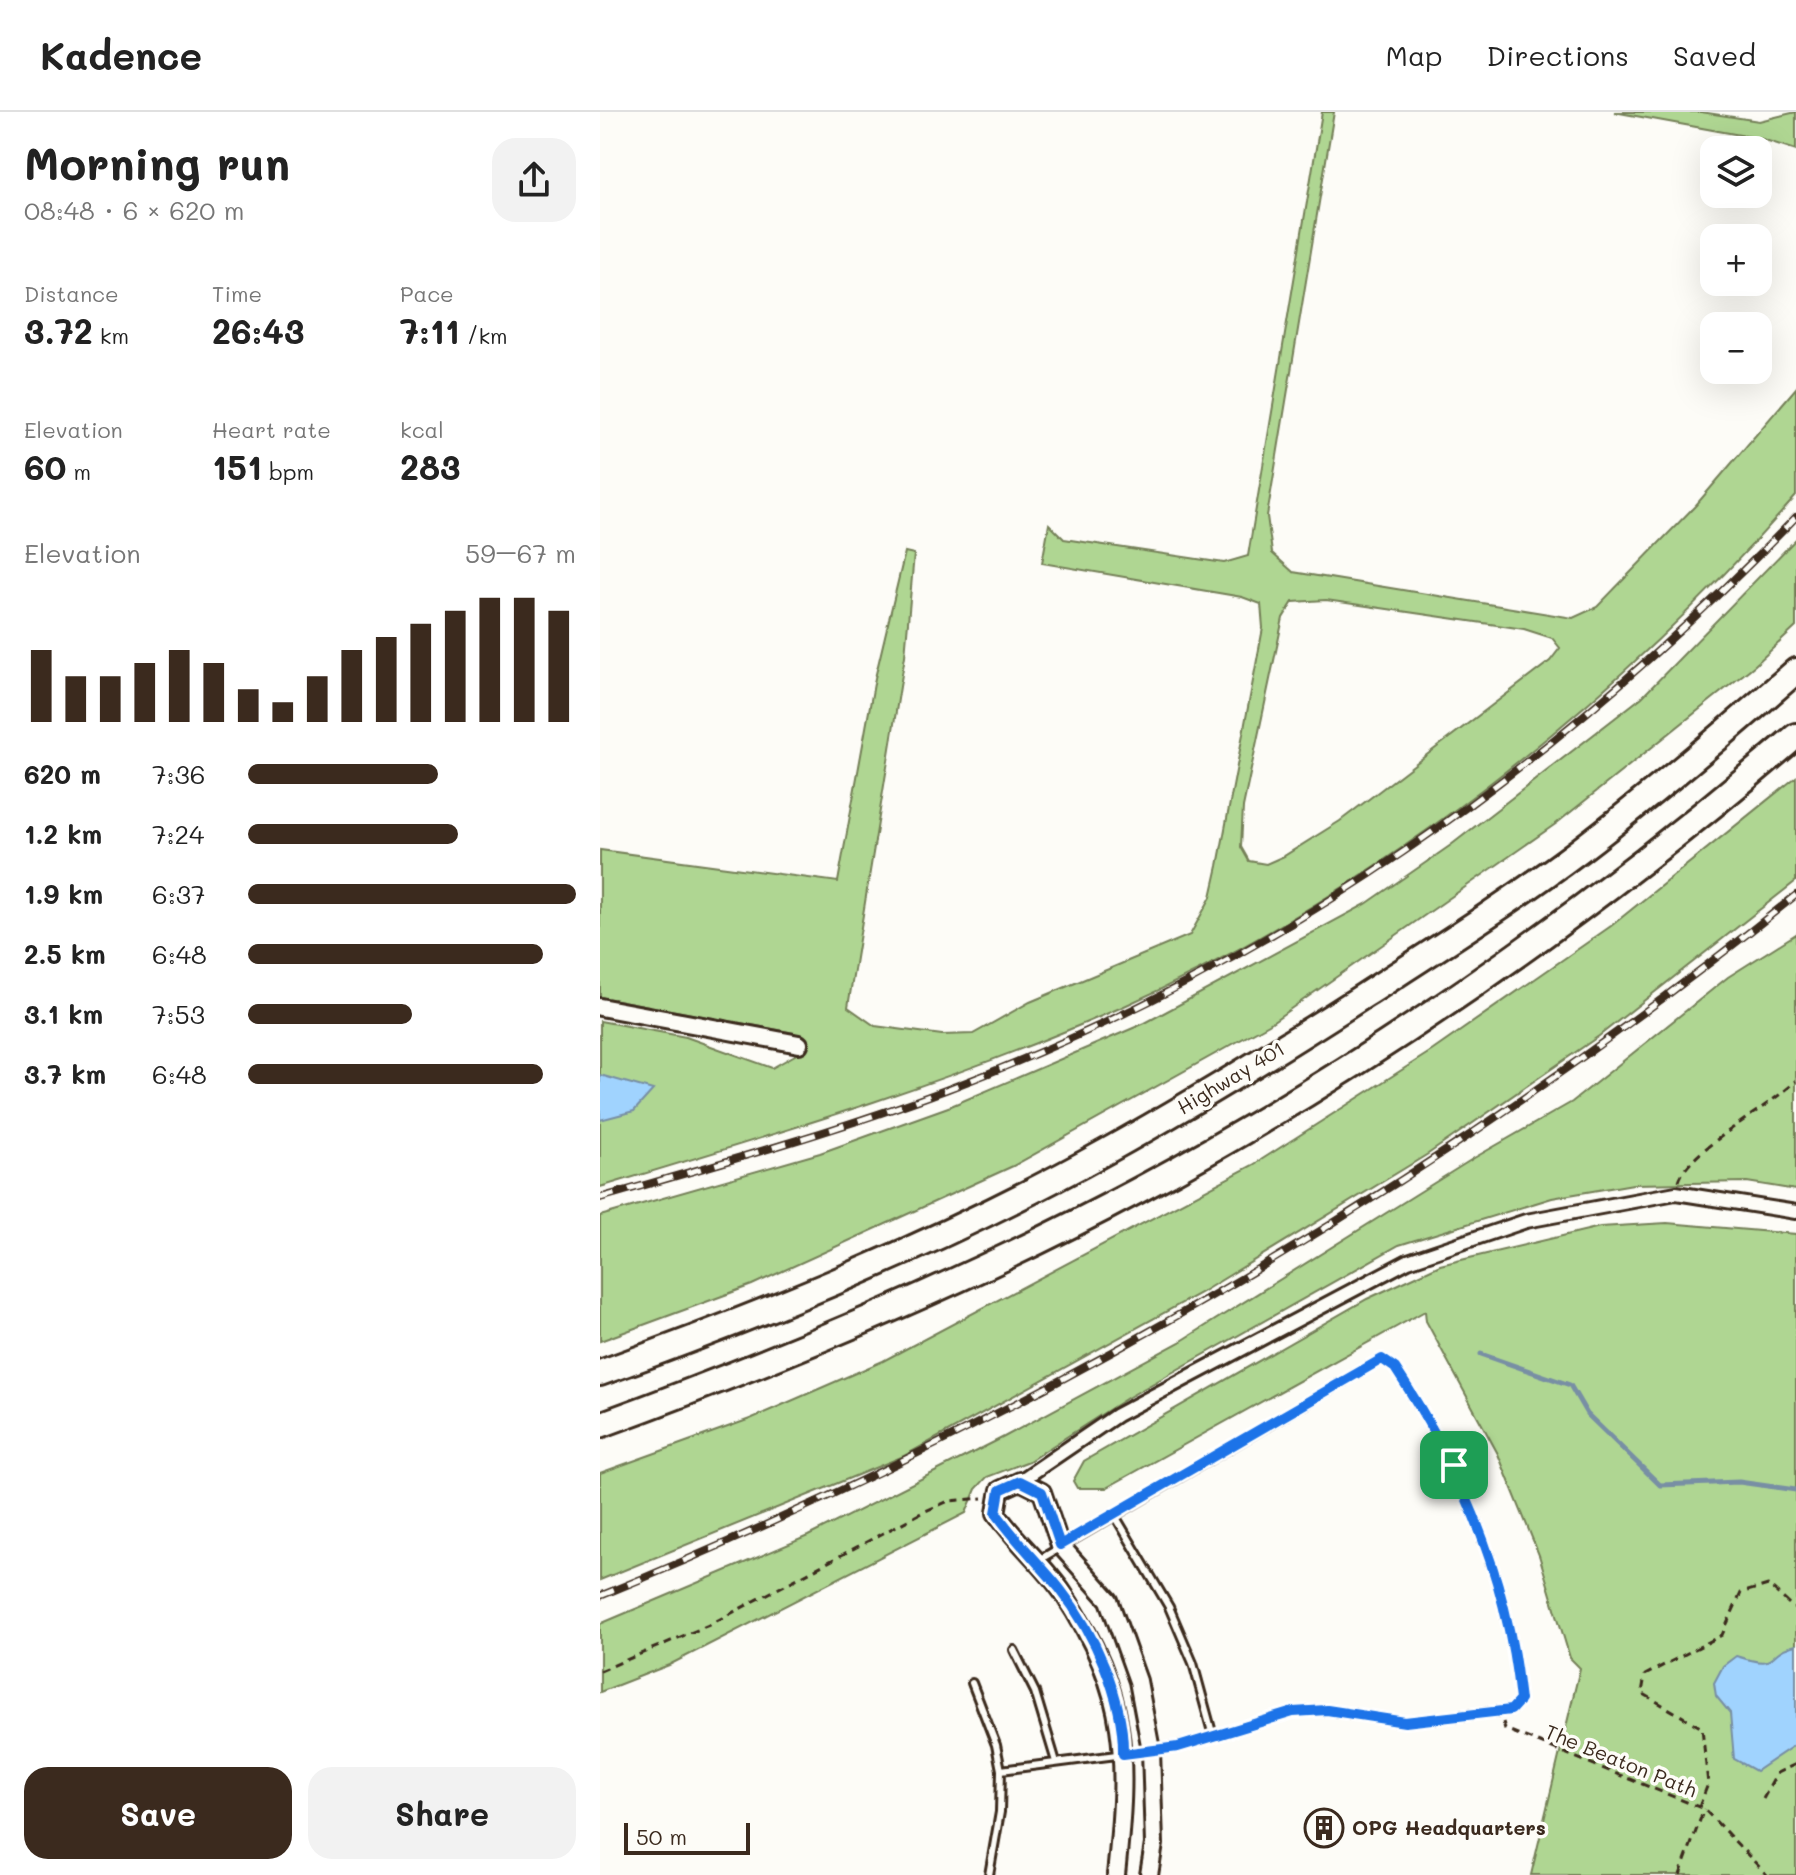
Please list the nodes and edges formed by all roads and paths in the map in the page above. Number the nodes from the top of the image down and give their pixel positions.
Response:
1 (1796, 671) edge
2 (1796, 736) edge
3 (600, 1007) edge
4 (799, 1044) dead end
5 (1796, 1081) edge
6 (1676, 1193) junction
7 (1796, 1212) edge
8 (600, 1373) edge
9 (600, 1425) edge
10 (1020, 1481) junction
11 (999, 1498) junction
12 (1114, 1514) junction
13 (1060, 1545) junction
14 (1036, 1562) junction
15 (1796, 1610) edge
16 (1014, 1650) dead end
17 (600, 1671) edge
18 (972, 1683) dead end
19 (1500, 1711) junction
20 (1213, 1736) junction
21 (1151, 1750) junction
22 (1123, 1754) junction
23 (1056, 1762) junction
24 (1796, 1764) edge
25 (1001, 1770) junction
26 (1763, 1799) dead end
27 (1702, 1808) junction
28 (989, 1875) edge
29 (1116, 1875) edge
30 (1149, 1875) edge
31 (1680, 1875) edge
32 (1767, 1875) edge

1 - 8 highway, Highway 401
2 - 9 highway
3 - 4 street
5 - 6 path
6 - 7 street
6 - 10 street
10 - 11 street
10 - 13 street
11 - 14 street
11 - 17 path
12 - 13 lane
12 - 19 lane
12 - 20 lane
13 - 14 lane
13 - 21 street
14 - 22 street
15 - 27 path
16 - 23 lane
18 - 25 lane
19 - 20 lane
19 - 27 path, The Beaton Path
20 - 21 lane
21 - 22 lane
21 - 30 street
22 - 23 lane
22 - 29 street
23 - 25 lane
24 - 26 path
25 - 28 lane
27 - 31 path
27 - 32 path, The Beaton Path

